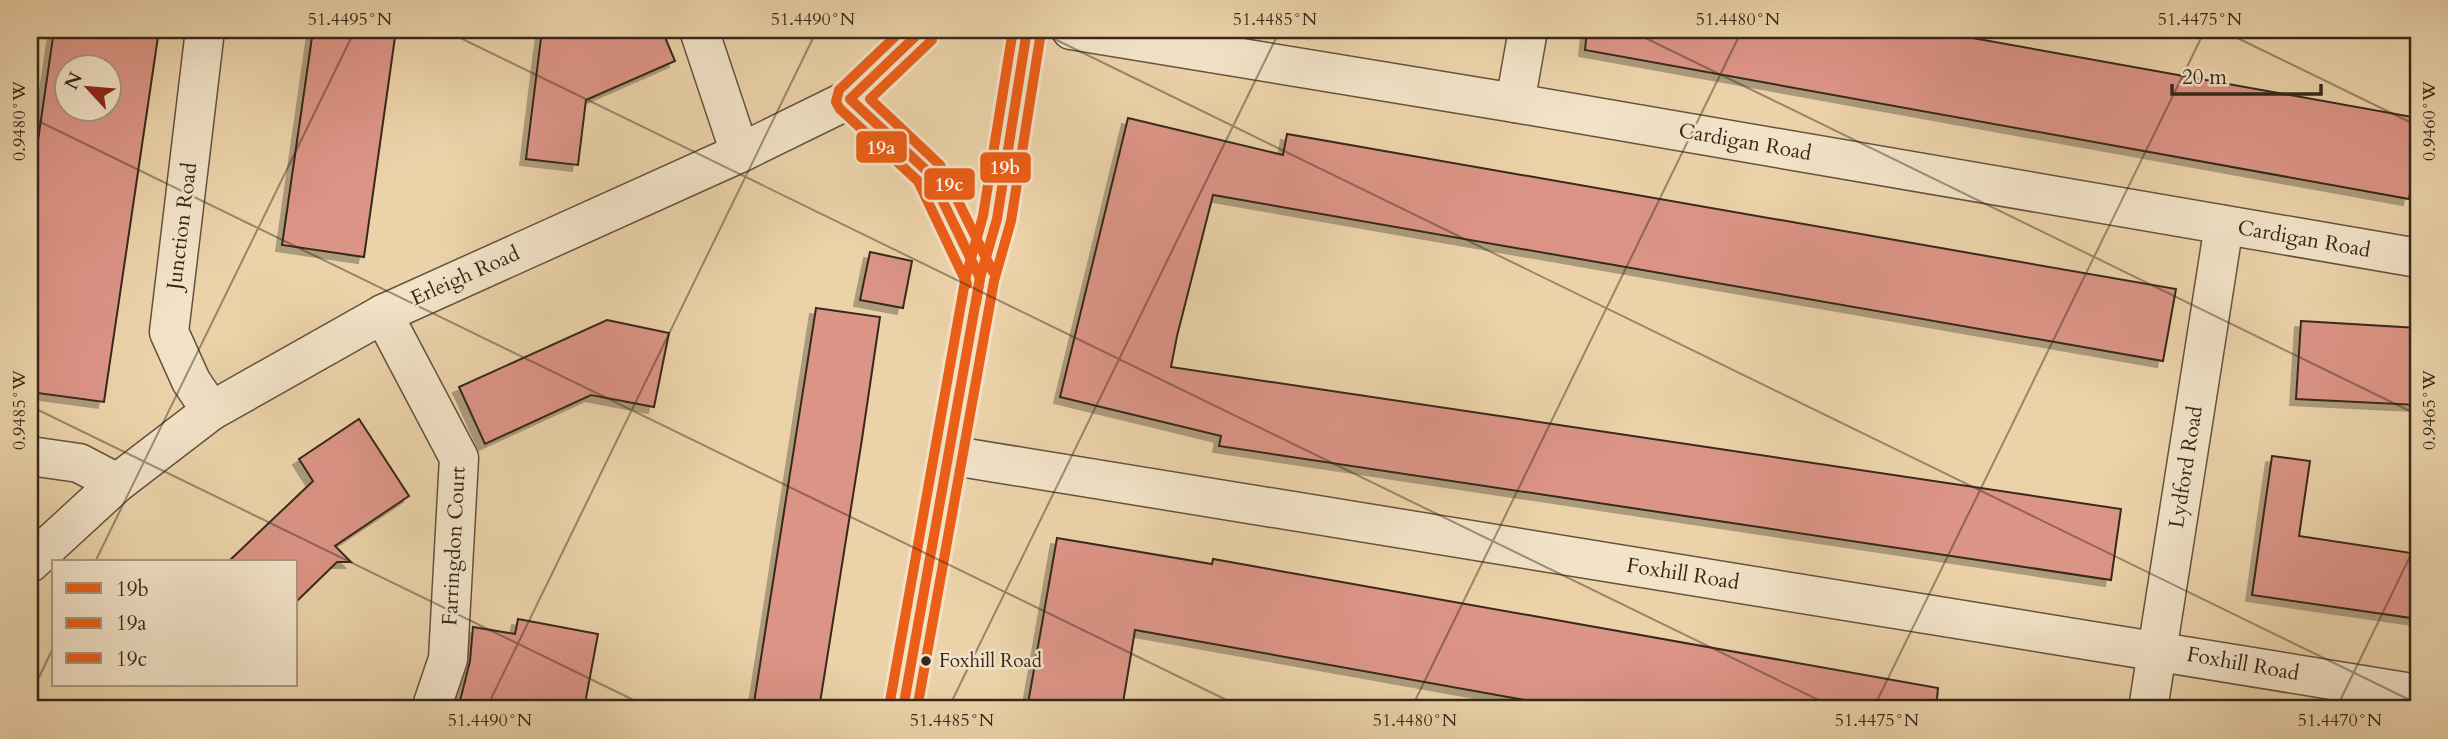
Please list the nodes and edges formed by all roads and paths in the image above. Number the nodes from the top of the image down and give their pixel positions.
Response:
1 (205, 30) edge
2 (699, 30) edge
3 (922, 30) edge
4 (1027, 30) edge
5 (1071, 30) edge
6 (1528, 30) edge
7 (850, 99) junction
8 (1515, 103) junction
9 (740, 153) junction
10 (2224, 225) junction
11 (2418, 258) edge
12 (980, 278) junction
13 (383, 314) junction
14 (211, 411) junction
15 (948, 455) junction
16 (30, 456) edge
17 (117, 483) junction
18 (30, 563) edge
19 (2157, 650) junction
20 (2418, 694) edge
21 (431, 709) edge
22 (904, 709) edge
23 (2148, 709) edge

1 - 14 street, Junction Road
2 - 9 street
3 - 7 street, Erleigh Road
4 - 12 street
5 - 8 street, Cardigan Road
6 - 8 street
7 - 9 street, Erleigh Road
7 - 12 street
8 - 10 street, Cardigan Road
9 - 13 street, Erleigh Road
10 - 11 street, Cardigan Road
10 - 19 street, Lydford Road
12 - 15 street
13 - 14 street, Erleigh Road
13 - 21 street, Farringdon Court
14 - 17 street, Erleigh Road
15 - 19 street, Foxhill Road
15 - 22 street
16 - 17 street
17 - 18 street, Erleigh Road
19 - 20 street, Foxhill Road
19 - 23 street, Lydford Road

